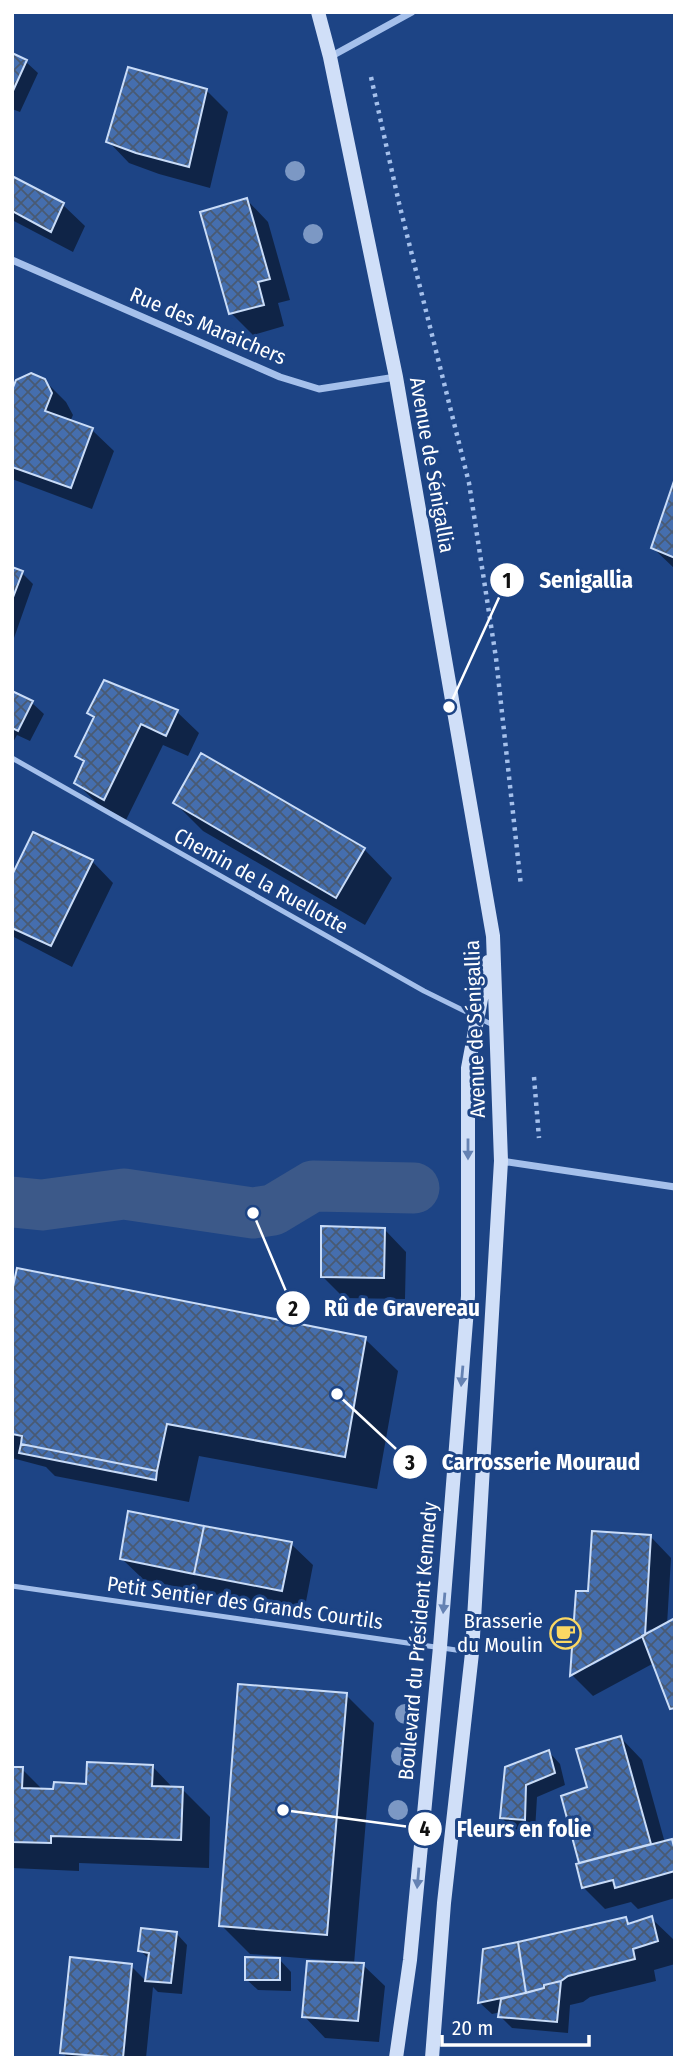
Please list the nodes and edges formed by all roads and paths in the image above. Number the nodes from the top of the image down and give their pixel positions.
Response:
1 (318, 12) edge
2 (412, 12) edge
3 (359, 42) junction
4 (330, 57) junction
5 (12, 260) edge
6 (396, 377) junction
7 (12, 758) edge
8 (521, 891) dead end
9 (493, 936) junction
10 (478, 1017) junction
11 (496, 1027) junction
12 (534, 1070) dead end
13 (501, 1160) junction
14 (541, 1167) junction
15 (675, 1187) edge
16 (12, 1586) edge
17 (440, 1647) junction
18 (472, 1653) junction
19 (396, 2058) edge
20 (432, 2058) edge

1 - 4 main road, Avenue de Sénigallia
2 - 3 street
3 - 4 street
3 - 8 path
4 - 6 main road, Avenue de Sénigallia
5 - 6 street, Rue des Maraichers
6 - 9 main road, Avenue de Sénigallia
7 - 10 lane, Chemin de la Ruellotte
9 - 10 main road, Boulevard du Président Kennedy
9 - 11 main road, Avenue de Sénigallia
10 - 11 lane, Chemin de la Ruellotte
10 -> 17 main road, Boulevard du Président Kennedy
11 - 13 main road, Avenue de Sénigallia
12 - 14 path
13 - 14 street
13 - 18 main road, Avenue de Sénigallia
14 - 15 street
16 - 17 lane, Petit Sentier des Grands Courtils
17 - 18 lane, Petit Sentier des Grands Courtils
17 -> 19 main road, Boulevard du Président Kennedy
18 - 20 main road, Avenue de Sénigallia

